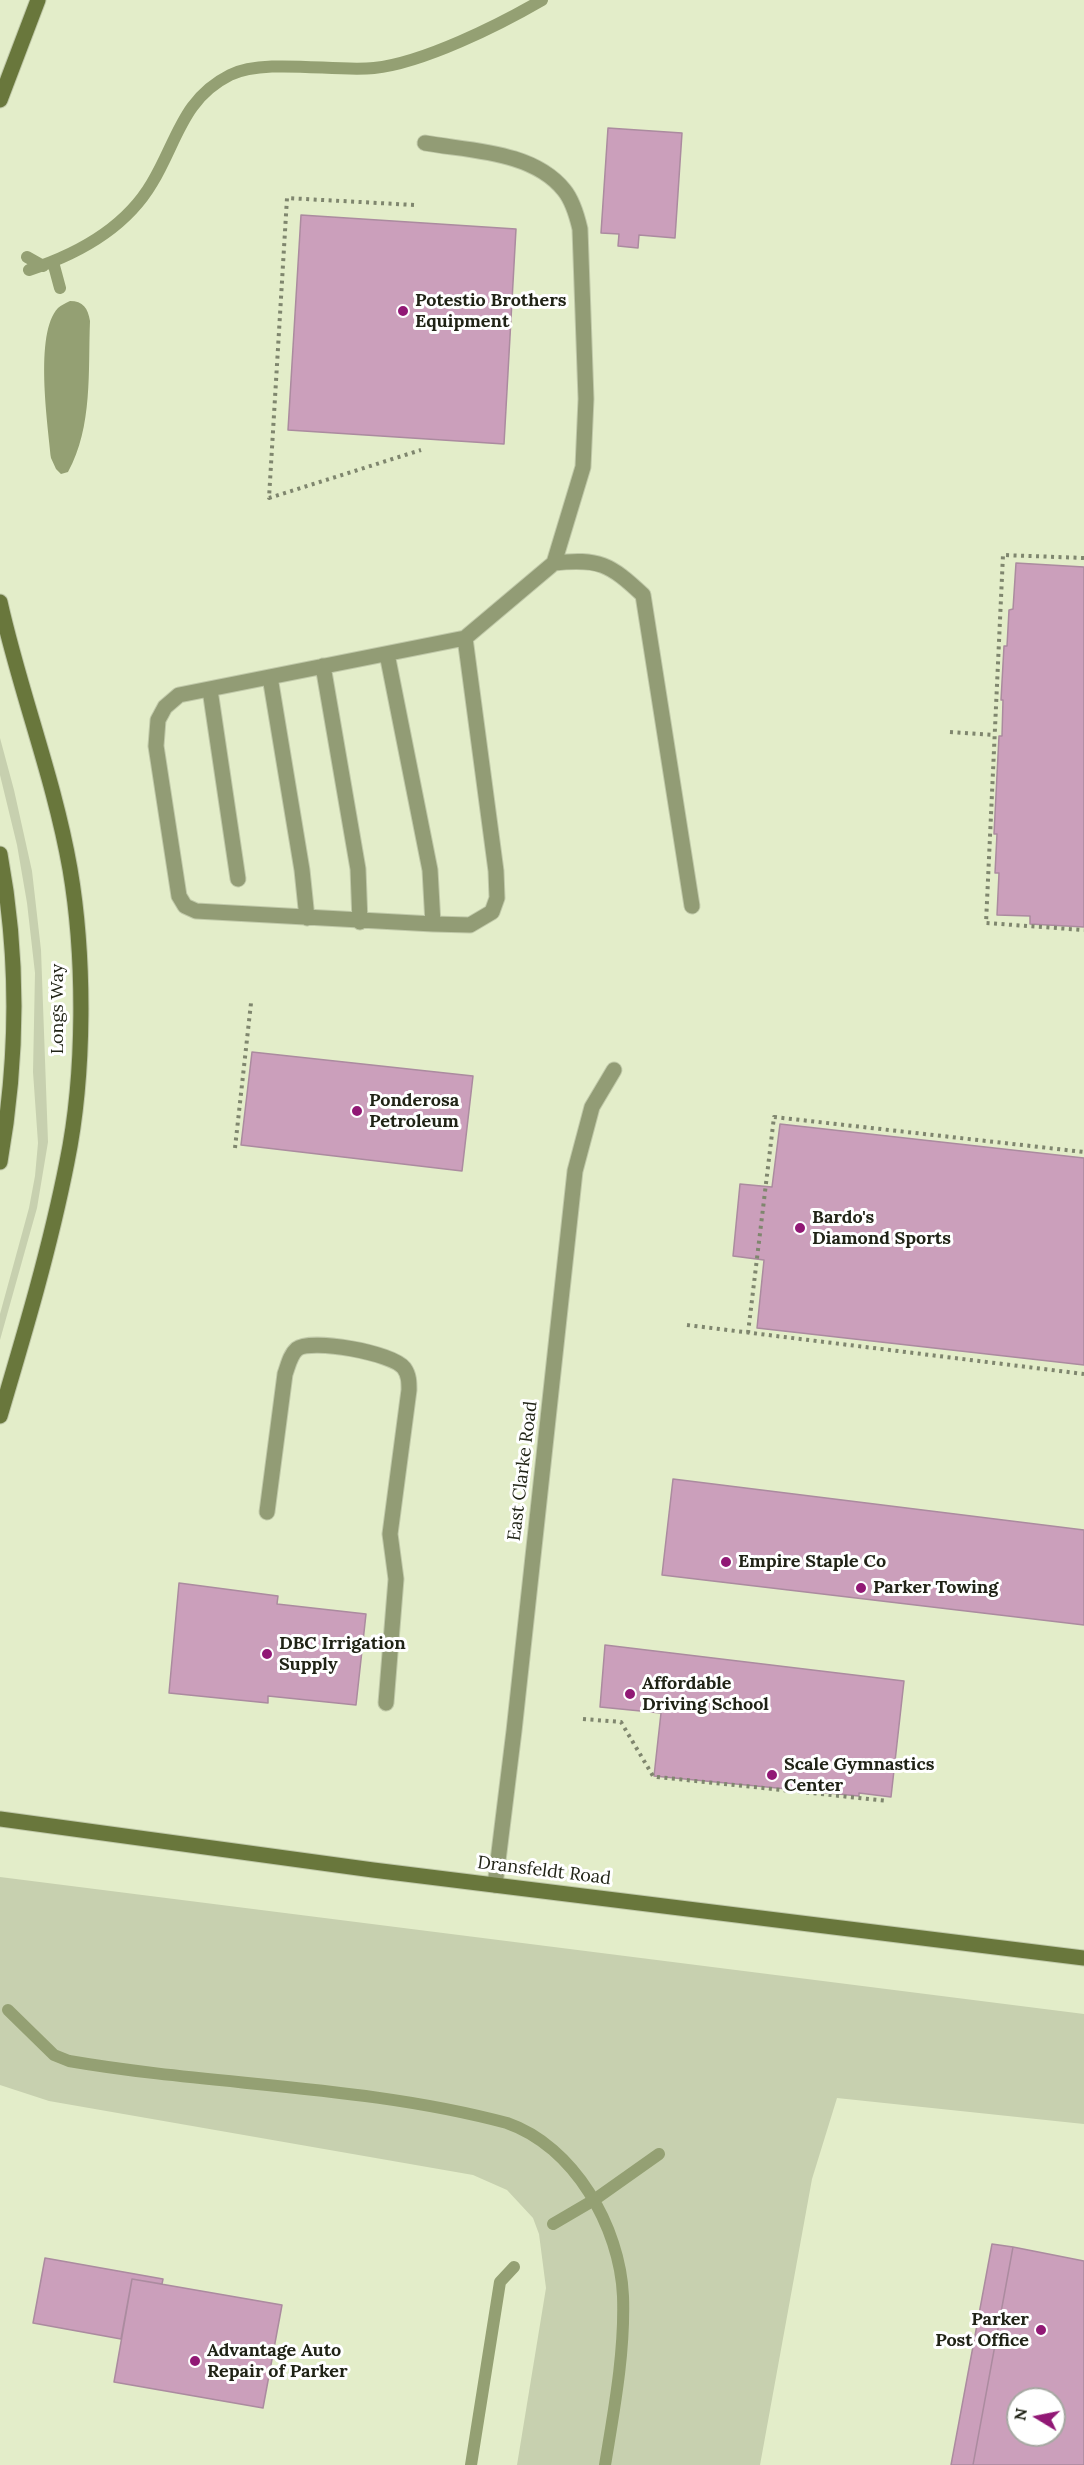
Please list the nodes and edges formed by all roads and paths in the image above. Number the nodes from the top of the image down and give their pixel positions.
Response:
1 (38, 0) edge
2 (0, 100) edge
3 (425, 143) dead end
4 (414, 205) dead end
5 (422, 450) dead end
6 (1084, 558) edge
7 (554, 563) junction
8 (0, 602) edge
9 (3, 627) edge
10 (465, 638) junction
11 (387, 654) junction
12 (323, 666) junction
13 (270, 677) junction
14 (210, 690) junction
15 (950, 732) dead end
16 (995, 735) junction
17 (0, 854) edge
18 (238, 879) dead end
19 (692, 906) dead end
20 (307, 918) junction
21 (360, 922) junction
22 (433, 924) junction
23 (1084, 930) edge
24 (251, 1003) dead end
25 (614, 1070) dead end
26 (235, 1148) dead end
27 (1084, 1152) edge
28 (0, 1162) edge
29 (687, 1325) dead end
30 (748, 1333) junction
31 (1084, 1374) edge
32 (0, 1416) edge
33 (267, 1512) dead end
34 (386, 1703) dead end
35 (583, 1719) dead end
36 (888, 1801) dead end
37 (0, 1819) edge
38 (495, 1885) junction
39 (1084, 1958) edge

1 - 2 street
3 - 7 street
4 - 5 path
6 - 16 path
7 - 10 street
7 - 19 street
8 - 9 street, Longs Way
9 - 32 street, Longs Way
10 - 11 street
10 - 22 street
11 - 12 street
11 - 22 street
12 - 13 street
12 - 21 street
13 - 14 street
13 - 20 street
14 - 18 street
14 - 20 street
15 - 16 path
16 - 23 path
17 - 28 street
20 - 21 street
21 - 22 street
24 - 26 path
25 - 38 street, East Clarke Road
27 - 30 path
29 - 30 path
30 - 31 path
33 - 34 street
35 - 36 path
37 - 38 street, Dransfeldt Road
38 - 39 street, Dransfeldt Road

